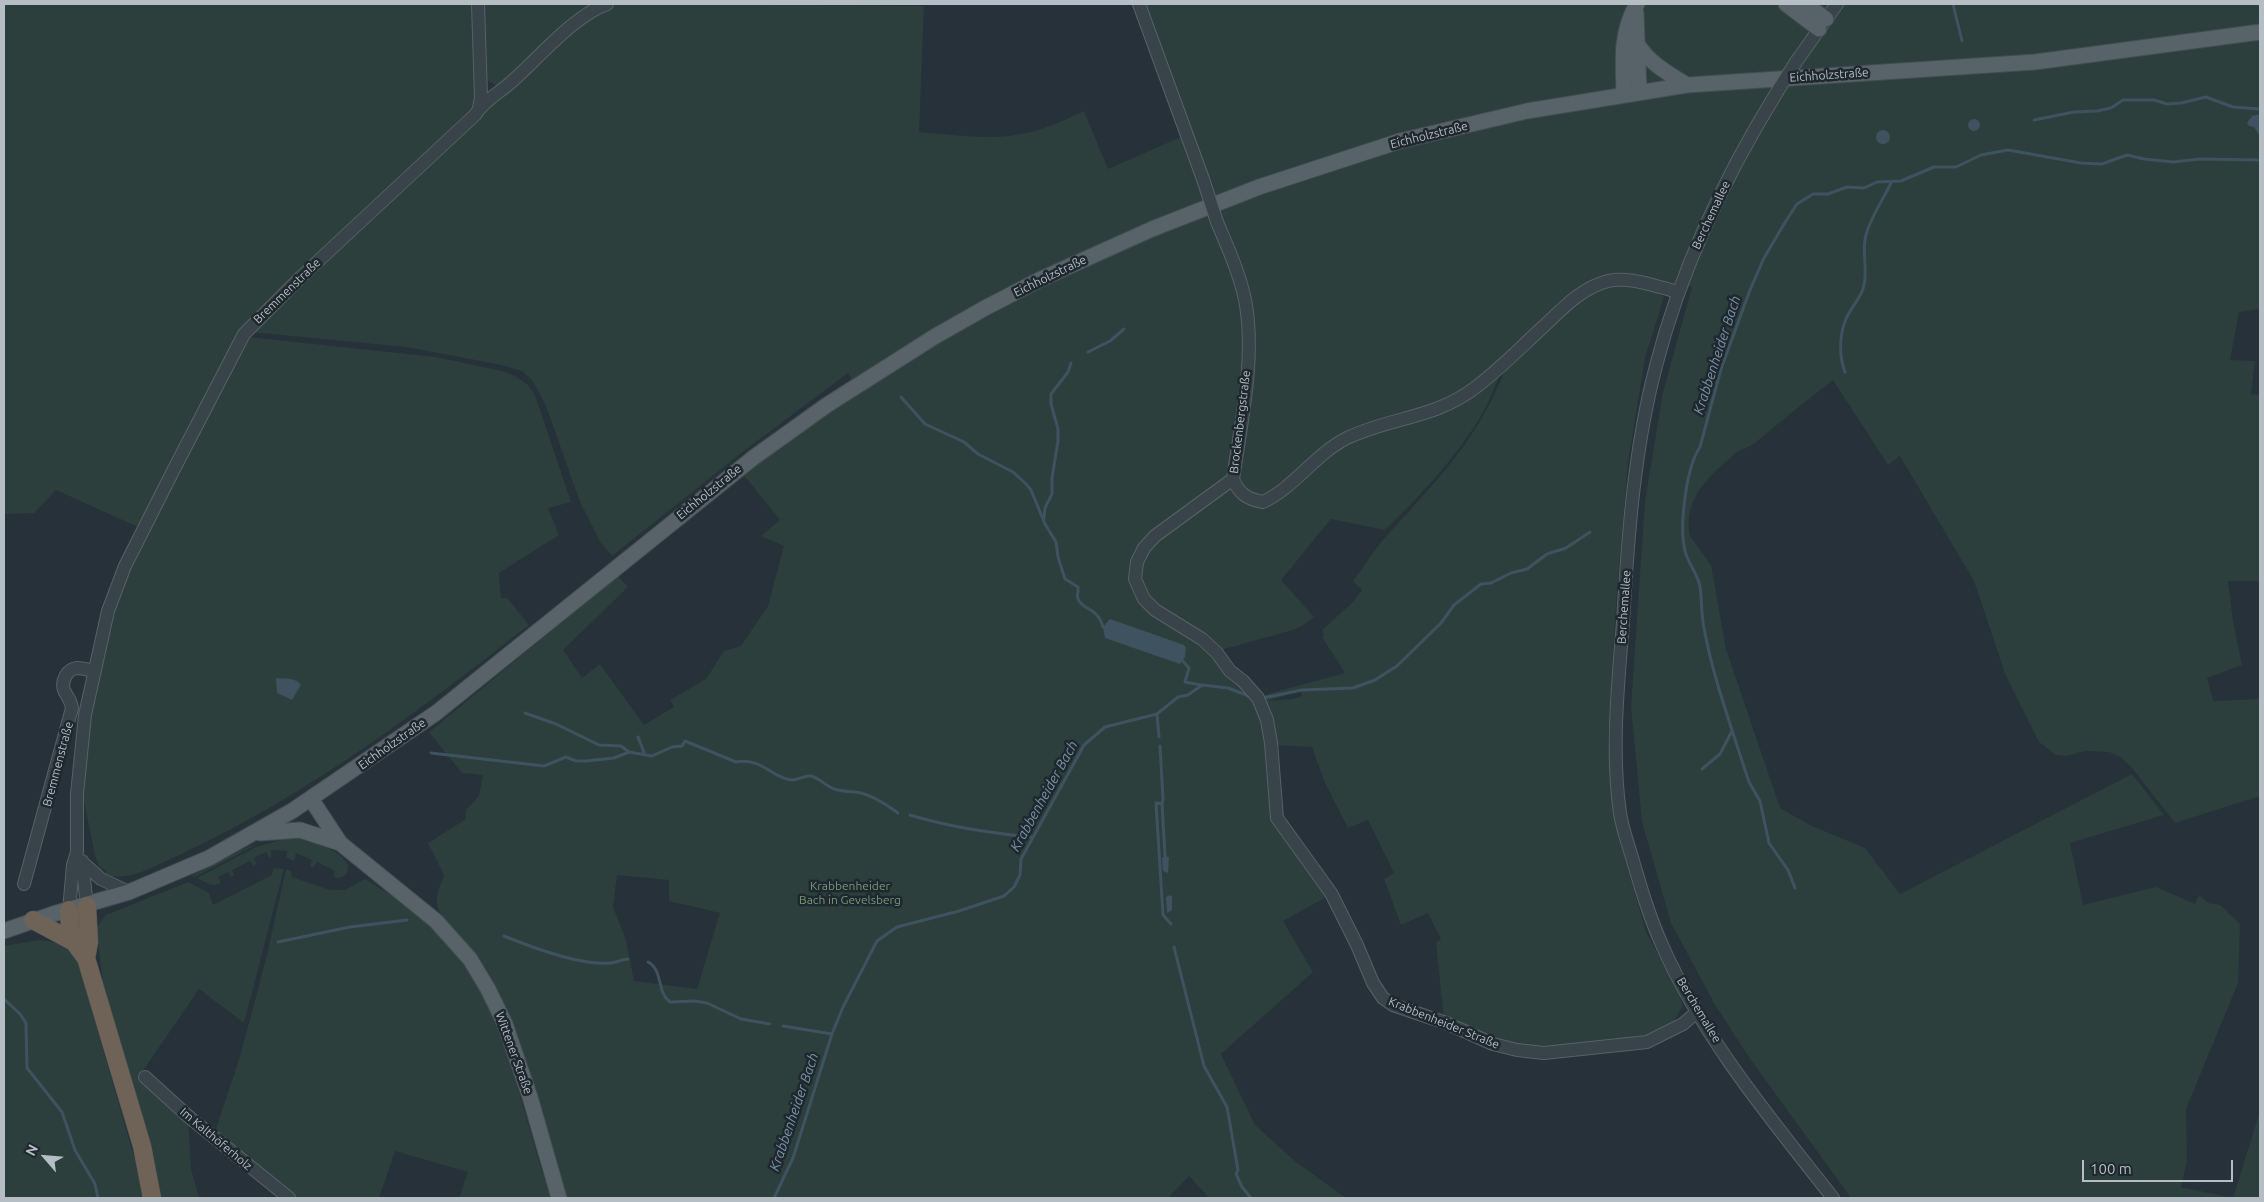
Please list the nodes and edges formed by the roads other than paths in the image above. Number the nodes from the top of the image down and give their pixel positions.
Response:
1 (478, 4) edge
2 (607, 4) edge
3 (1139, 4) edge
4 (1786, 4) edge
5 (1805, 4) edge
6 (1837, 4) edge
7 (1636, 5) edge
8 (1822, 24) junction
9 (2260, 32) edge
10 (1636, 42) junction
11 (1687, 85) junction
12 (1639, 91) junction
13 (1624, 94) junction
14 (479, 108) junction
15 (1678, 292) junction
16 (1233, 479) junction
17 (94, 671) junction
18 (311, 799) junction
19 (253, 834) junction
20 (340, 843) junction
21 (80, 858) junction
22 (24, 884) dead end
23 (129, 892) junction
24 (87, 906) junction
25 (69, 910) junction
26 (34, 920) junction
27 (4, 931) edge
28 (74, 942) junction
29 (86, 958) junction
30 (1697, 1012) junction
31 (145, 1077) dead end
32 (152, 1198) edge
33 (289, 1198) edge
34 (559, 1198) edge
35 (1833, 1198) edge

1 - 14 street
2 - 14 street, Bremmenstraße
3 - 16 street, Brockenbergstraße, bridge
4 - 8 main road
5 - 8 main road
6 - 8 street, Berchemallee
7 - 10 main road
7 - 13 main road
8 - 15 street, Berchemallee, bridge
9 - 11 main road, Eichholzstraße
10 - 11 main road
10 - 12 main road
11 - 12 main road, Eichholzstraße
12 - 13 main road, Eichholzstraße
13 - 18 main road, Eichholzstraße
14 - 17 street, Bremmenstraße
15 - 16 street, Brockenbergstraße
15 - 30 street, Berchemallee
16 - 30 street, Krabbenheider Straße
17 - 21 street, Bremmenstraße
17 - 22 street, Bremmenstraße
18 - 19 main road, Eichholzstraße
18 - 20 main road, Wittener Straße
19 - 20 main road
19 - 23 main road, Eichholzstraße
20 - 34 main road, Wittener Straße
21 - 23 street
21 - 24 street, Bremmenstraße
21 - 25 street, Bremmenstraße
23 - 24 main road, Eichholzstraße
24 - 25 main road, Eichholzstraße
24 - 29 highway
25 - 26 main road, Eichholzstraße
25 - 28 highway
26 - 27 main road, Eichholzstraße
26 - 28 highway
28 - 29 highway
29 - 32 highway
30 - 35 street, Berchemallee
31 - 33 street, Im Kalthöferholz

